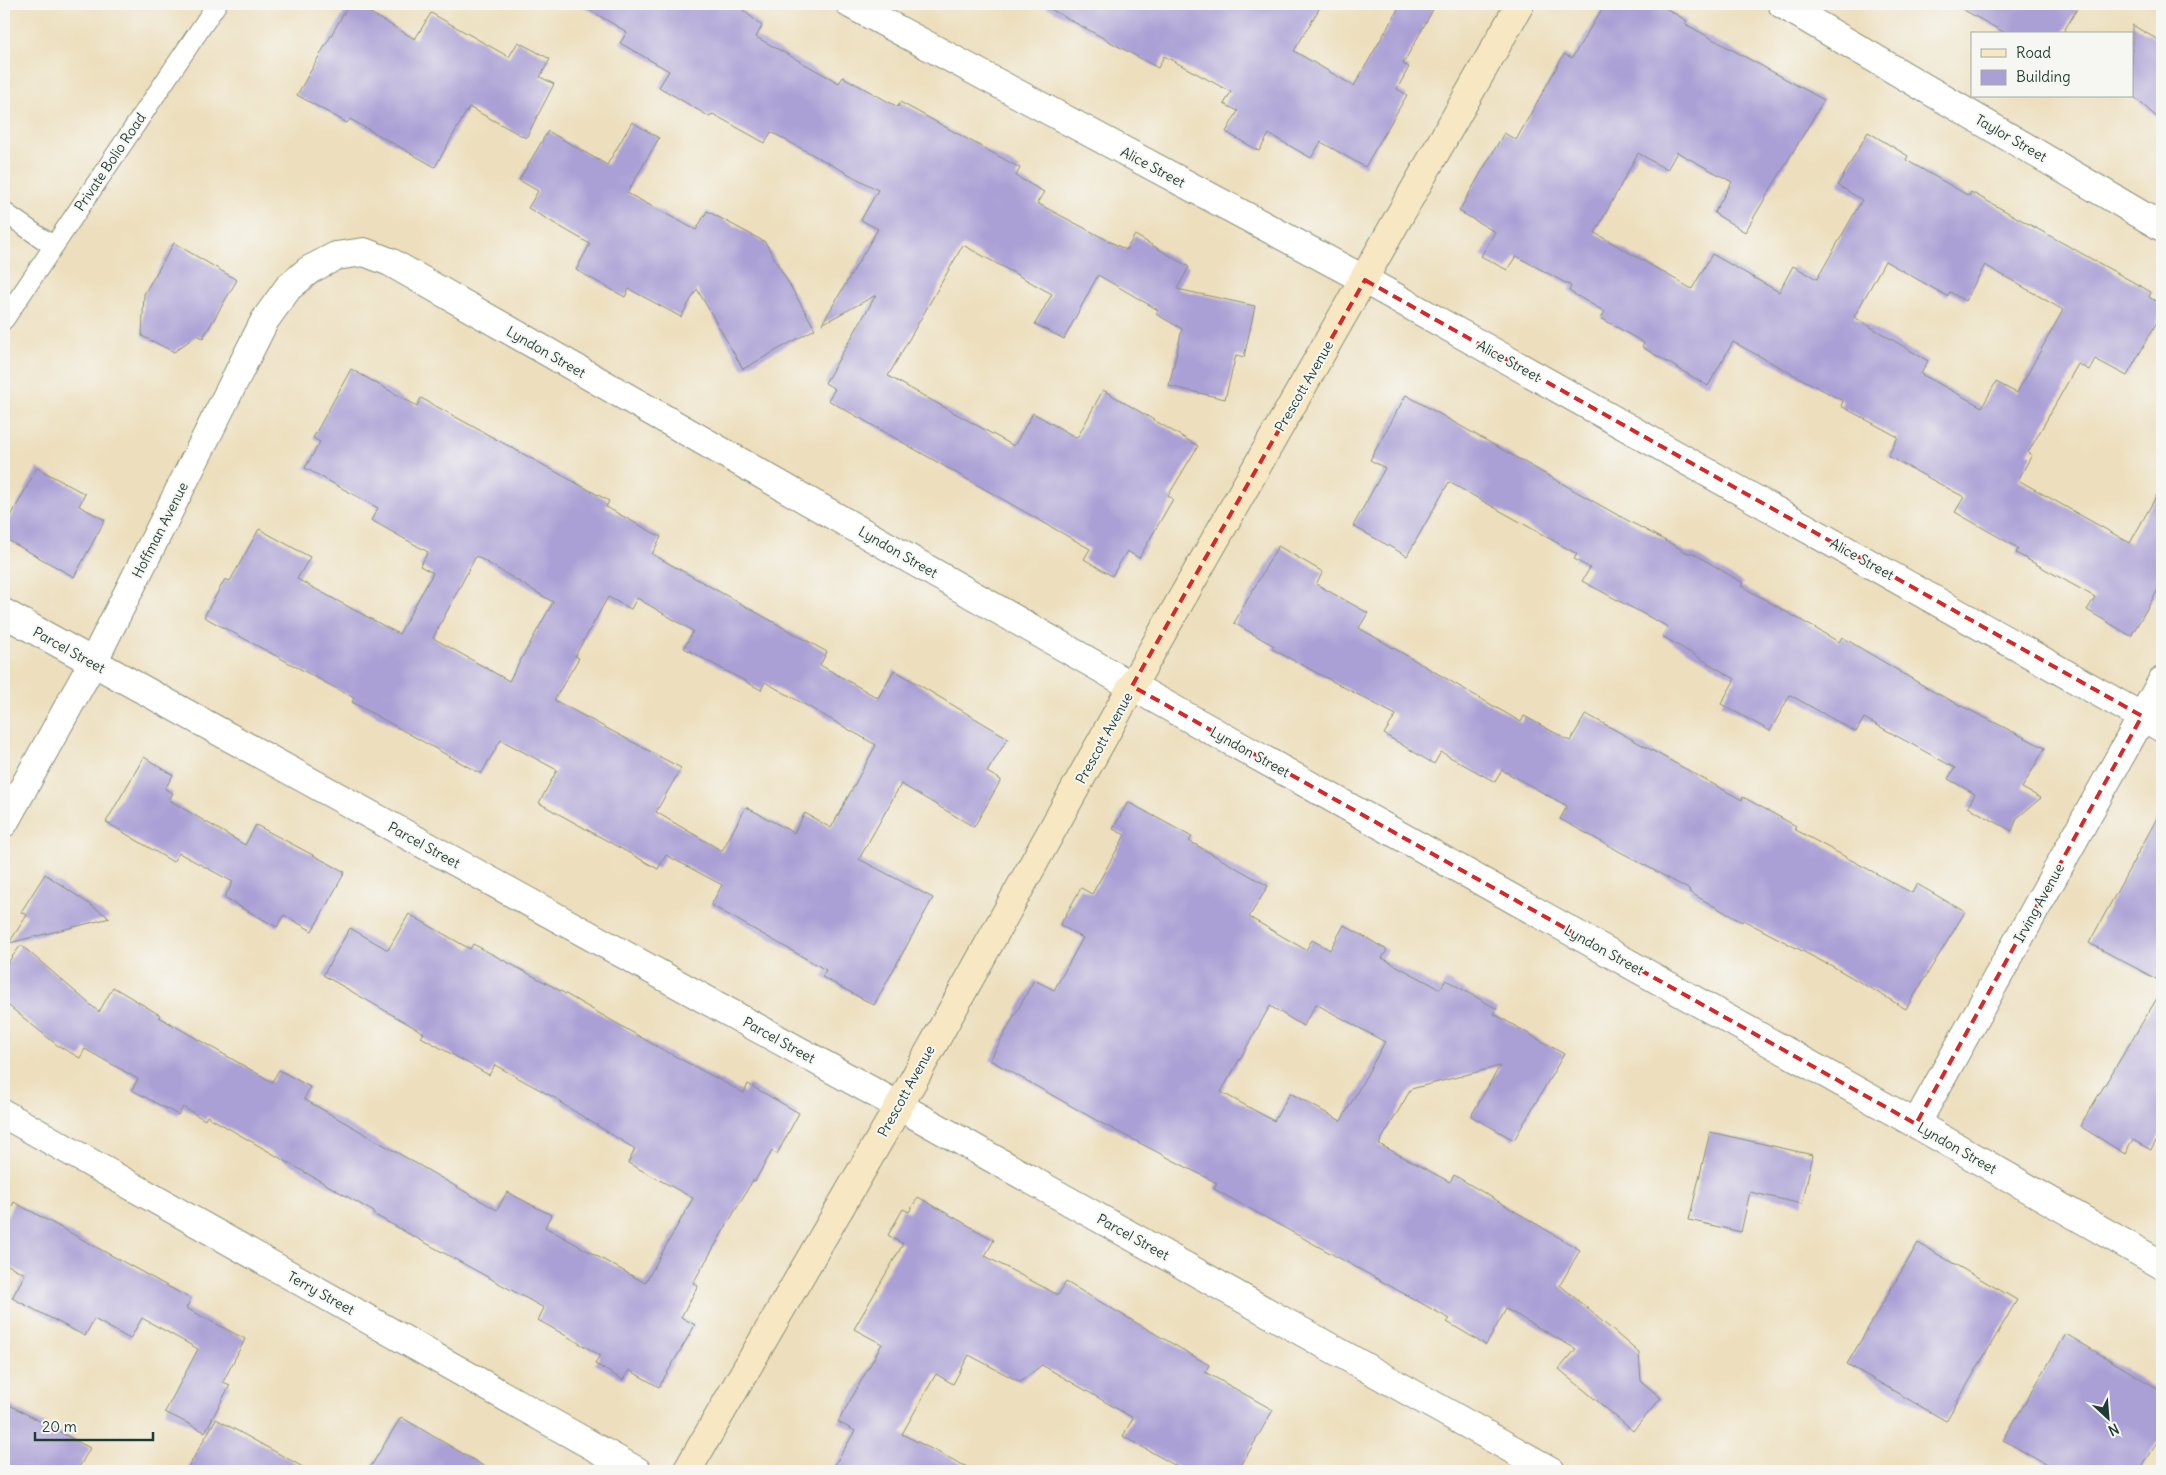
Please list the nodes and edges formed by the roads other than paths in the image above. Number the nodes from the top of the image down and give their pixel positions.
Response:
1 (217, 4) edge
2 (850, 4) edge
3 (1520, 4) edge
4 (1782, 4) edge
5 (4, 212) edge
6 (2162, 227) edge
7 (54, 246) junction
8 (336, 256) joint
9 (1365, 280) junction
10 (4, 320) edge
11 (4, 613) edge
12 (92, 664) junction
13 (2162, 681) edge
14 (1132, 686) junction
15 (2152, 722) edge
16 (4, 823) edge
17 (899, 1106) junction
18 (4, 1114) edge
19 (1916, 1124) junction
20 (2162, 1266) edge
21 (637, 1471) edge
22 (687, 1471) edge
23 (1551, 1471) edge

1 - 7 lane, Private Bolio Road
2 - 9 street, Alice Street
3 - 9 street, Prescott Avenue
4 - 6 street, Taylor Street
5 - 7 lane
7 - 10 lane, Private Bolio Road
8 - 12 street, Hoffman Avenue
8 - 14 street, Lyndon Street
9 - 14 street, Prescott Avenue
9 - 15 street, Alice Street
11 - 12 street, Parcel Street
12 - 16 street, Hoffman Avenue
12 - 17 street, Parcel Street
13 - 15 street, Irving Avenue
14 - 17 street, Prescott Avenue
14 - 19 street, Lyndon Street
15 - 19 street, Irving Avenue
17 - 22 street, Prescott Avenue
17 - 23 street, Parcel Street
18 - 21 street, Terry Street
19 - 20 street, Lyndon Street

